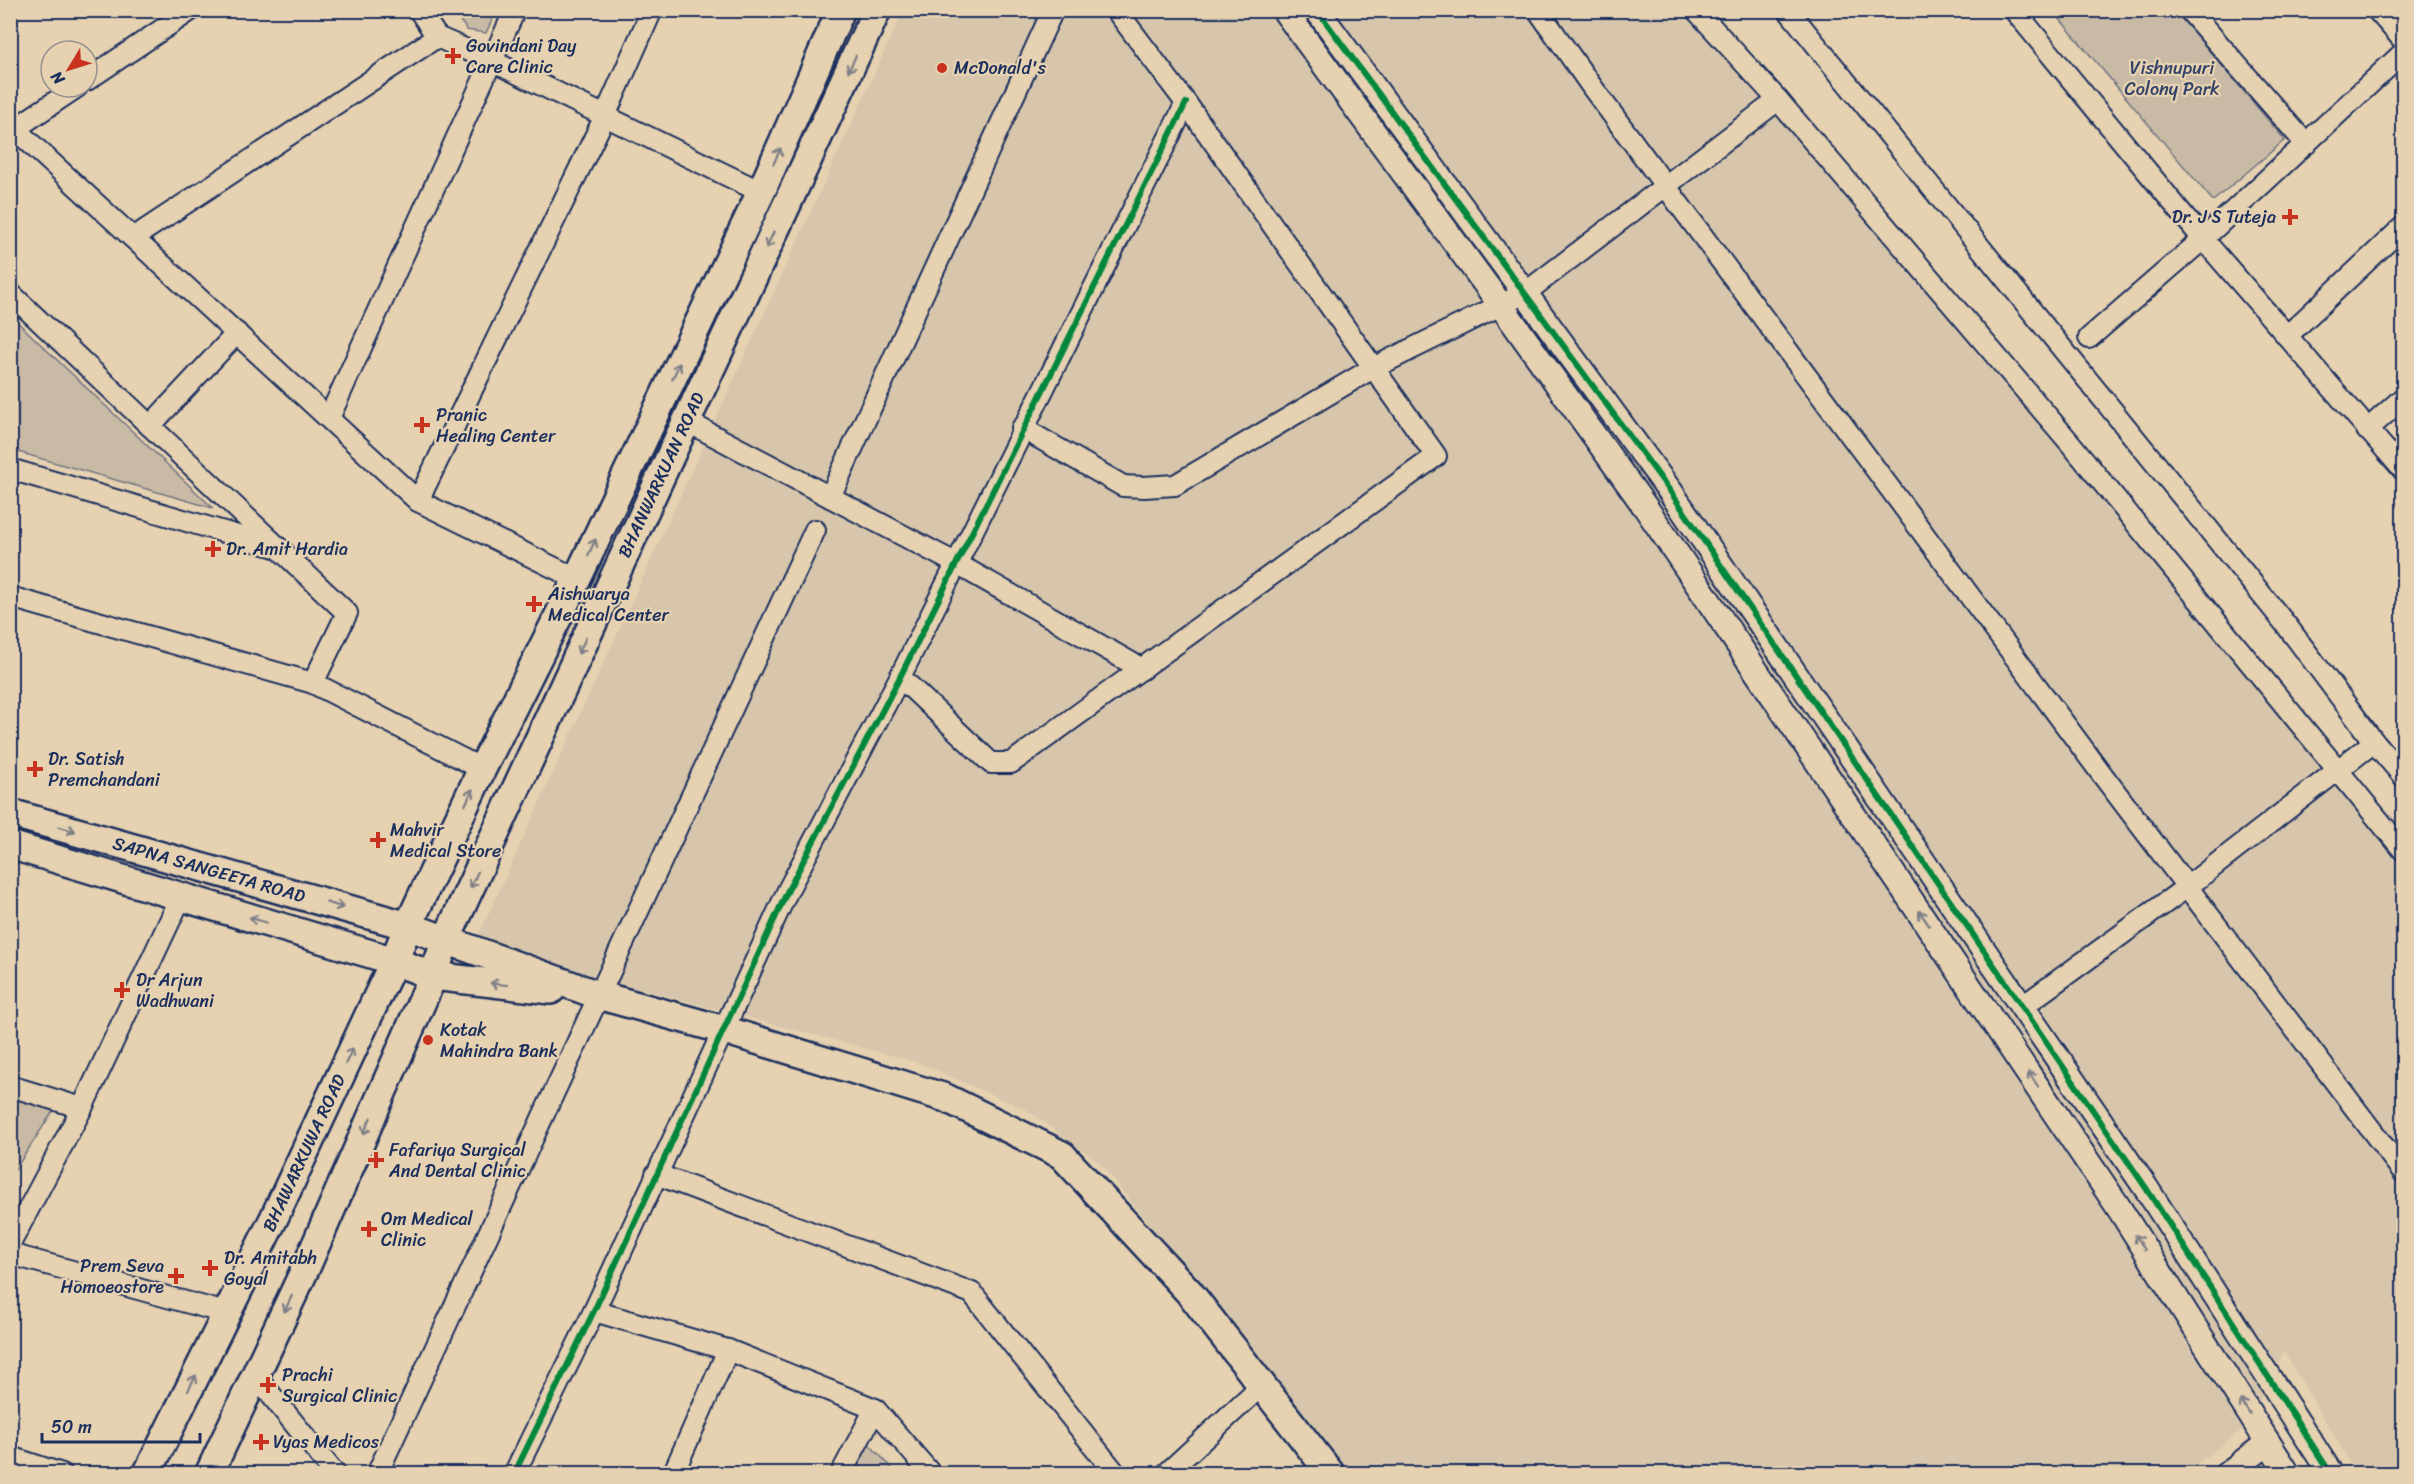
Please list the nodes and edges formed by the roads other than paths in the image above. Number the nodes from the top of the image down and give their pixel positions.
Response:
1 (191, 10) edge
2 (419, 10) edge
3 (515, 10) edge
4 (652, 10) edge
5 (841, 10) edge
6 (877, 10) edge
7 (1053, 10) edge
8 (1116, 10) edge
9 (1284, 10) edge
10 (1317, 10) edge
11 (1538, 10) edge
12 (1696, 10) edge
13 (1788, 10) edge
14 (2189, 10) edge
15 (2378, 10) edge
16 (2018, 12) edge
17 (437, 37) junction
18 (2403, 41) edge
19 (2403, 52) edge
20 (492, 61) junction
21 (99, 72) edge
22 (59, 99) edge
23 (1778, 100) junction
24 (1186, 103) junction
25 (605, 116) junction
26 (13, 130) edge
27 (2306, 144) junction
28 (1667, 186) junction
29 (761, 192) junction
30 (2403, 225) edge
31 (134, 238) junction
32 (2203, 240) junction
33 (10, 293) edge
34 (1525, 293) junction
35 (1500, 304) junction
36 (237, 333) junction
37 (2287, 336) junction
38 (2089, 338) dead end
39 (1373, 368) junction
40 (2403, 396) edge
41 (329, 418) junction
42 (686, 421) junction
43 (150, 426) junction
44 (1022, 428) junction
45 (2367, 430) junction
46 (10, 469) edge
47 (2403, 471) edge
48 (830, 497) junction
49 (418, 501) junction
50 (815, 530) dead end
51 (278, 548) junction
52 (957, 564) junction
53 (578, 579) junction
54 (10, 597) edge
55 (1142, 669) junction
56 (900, 677) junction
57 (313, 683) junction
58 (2374, 742) junction
59 (482, 769) junction
60 (2339, 769) junction
61 (2403, 777) edge
62 (10, 813) edge
63 (10, 845) edge
64 (2403, 851) edge
65 (2187, 887) junction
66 (181, 897) junction
67 (408, 926) junction
68 (446, 940) junction
69 (394, 961) junction
70 (433, 976) junction
71 (598, 995) junction
72 (2023, 1006) junction
73 (723, 1030) junction
74 (10, 1086) edge
75 (82, 1108) junction
76 (2403, 1173) edge
77 (656, 1174) junction
78 (10, 1244) edge
79 (10, 1254) edge
80 (594, 1311) junction
81 (226, 1313) junction
82 (728, 1350) junction
83 (255, 1375) junction
84 (1262, 1385) junction
85 (875, 1409) junction
86 (2268, 1443) junction
87 (10, 1457) edge
88 (62, 1473) edge
89 (147, 1473) edge
90 (209, 1473) edge
91 (335, 1473) edge
92 (377, 1473) edge
93 (514, 1473) edge
94 (673, 1473) edge
95 (841, 1473) edge
96 (930, 1473) edge
97 (1116, 1473) edge
98 (1166, 1473) edge
99 (1331, 1473) edge
100 (2227, 1473) edge
101 (2288, 1473) edge
102 (2331, 1473) edge

1 - 21 street
2 - 17 street
3 - 20 street
4 - 25 street
29 -> 5 main road, BHANWARKUAN ROAD
6 -> 42 main road, BHANWARKUAN ROAD
7 - 48 street
8 - 24 street
9 - 35 street
10 - 34 street
11 - 28 street
12 - 23 street
13 - 58 street
14 - 27 street
15 - 18 street
16 - 32 street
17 - 20 street
17 - 31 street
19 - 27 street
20 - 25 street
20 - 41 street
22 - 26 street
23 - 28 street
23 - 60 street
24 - 39 street
24 - 44 street
25 - 29 street
25 - 49 street
26 - 31 street
27 - 32 street
28 - 34 street
28 - 65 street
53 -> 29 main road, BHANWARKUAN ROAD
30 - 37 street
31 - 36 street
32 - 37 street
32 - 38 street
33 - 43 street
34 - 35 street
34 - 72 street
35 - 39 street
86 -> 35 street
36 - 41 street
36 - 43 street
37 - 45 street
39 - 44 street
39 - 55 street
40 - 45 street
41 - 49 street
42 - 48 street
42 -> 68 main road, BHANWARKUAN ROAD
43 - 51 street
44 - 52 street
45 - 47 street
46 - 51 street
48 - 52 street
49 - 53 street
50 - 71 street
51 - 57 street
52 - 55 street
52 - 56 street
53 - 59 main road, BHANWARKUAN ROAD
54 - 57 street
55 - 56 street
56 - 73 street
57 - 59 street
58 - 60 street
58 - 61 street
67 -> 59 main road, BHANWARKUAN ROAD
60 - 64 street
60 - 65 street
62 -> 67 main road, SAPNA SANGEETA ROAD
63 - 66 main road, SAPNA SANGEETA ROAD
65 - 72 street
65 - 76 street
69 -> 66 main road, SAPNA SANGEETA ROAD
66 - 75 street
67 - 68 main road, SAPNA SANGEETA ROAD
67 - 69 main road, BHAWARKUWA ROAD
68 - 70 main road, BHANWARKUAN ROAD
68 - 71 main road, SAPNA SANGEETA ROAD
69 - 70 main road, SAPNA SANGEETA ROAD
81 -> 69 main road, BHAWARKUWA ROAD
71 -> 70 main road, SAPNA SANGEETA ROAD
70 -> 83 main road
71 - 73 main road
71 - 92 street
72 - 102 street
73 - 77 street
73 - 84 main road
74 - 75 street
75 - 78 street
77 - 80 street
77 - 97 street
79 - 81 street
80 - 82 street
80 - 93 street
89 -> 81 main road, BHAWARKUWA ROAD
82 - 85 street
82 - 94 street
83 - 90 main road
83 - 91 street
84 - 98 street
84 - 99 main road
85 - 95 street
85 - 96 street
86 - 100 street
86 - 101 street
87 - 88 street

